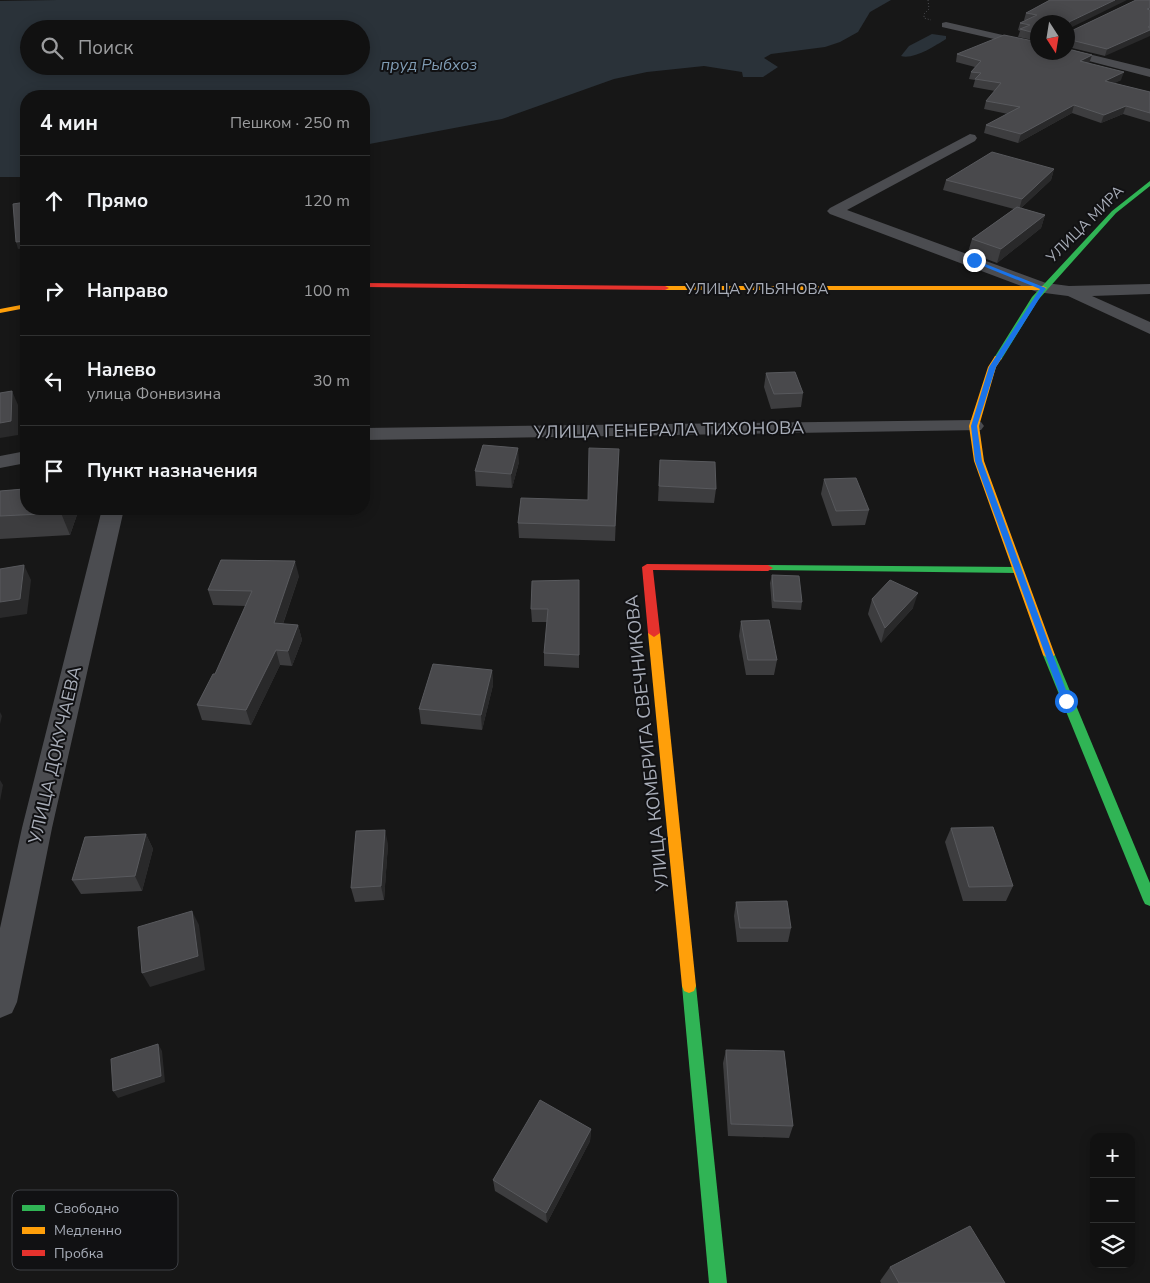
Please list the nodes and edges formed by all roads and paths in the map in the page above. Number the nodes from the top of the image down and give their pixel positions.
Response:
1 (946, 25) dead end
2 (1030, 44) edge
3 (1075, 54) edge
4 (1150, 73) edge
5 (970, 138) dead end
6 (1150, 182) edge
7 (370, 285) edge
8 (1043, 288) junction
9 (1150, 289) edge
10 (1069, 291) junction
11 (20, 307) edge
12 (0, 311) edge
13 (1150, 329) edge
14 (974, 426) junction
15 (370, 434) edge
16 (20, 458) edge
17 (0, 462) edge
18 (112, 515) edge
19 (1017, 570) junction
20 (1150, 900) edge
21 (0, 1002) edge
22 (718, 1283) edge

1 - 2 street
3 - 4 street
5 - 8 street
6 - 8 street, УЛИЦА МИРА
7 - 8 street, УЛИЦА УЛЬЯНОВА
8 - 10 street, УЛИЦА УЛЬЯНОВА
8 - 14 street, УЛИЦА МИРА
9 - 10 street, УЛИЦА УЛЬЯНОВА
10 - 13 street
11 - 12 street
14 - 15 street, УЛИЦА ГЕНЕРАЛА ТИХОНОВА
14 - 19 street
16 - 17 street
18 - 21 street, УЛИЦА ДОКУЧАЕВА
19 - 20 street
19 - 22 street, УЛИЦА КОМБРИГА СВЕЧНИКОВА

